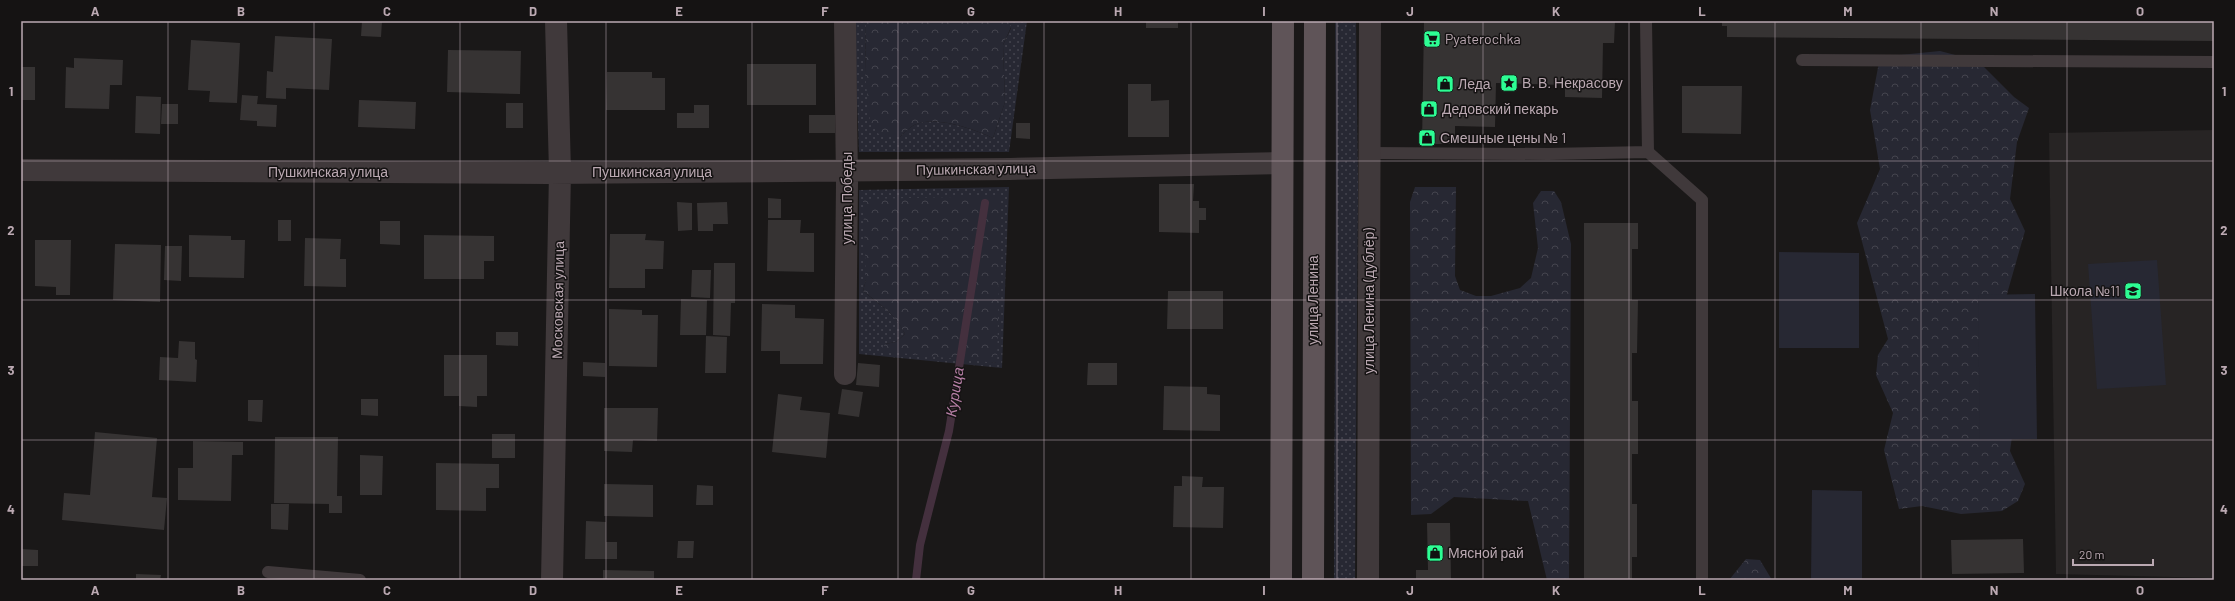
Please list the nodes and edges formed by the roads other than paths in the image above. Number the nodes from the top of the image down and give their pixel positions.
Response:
1 (556, 21) edge
2 (845, 21) edge
3 (1283, 21) edge
4 (1315, 21) edge
5 (1370, 21) edge
6 (1646, 21) edge
7 (1802, 60) dead end
8 (2214, 62) edge
9 (1648, 152) junction
10 (1370, 153) junction
11 (1282, 163) junction
12 (21, 170) edge
13 (847, 170) junction
14 (560, 172) junction
15 (845, 374) dead end
16 (268, 572) dead end
17 (360, 580) edge
18 (552, 580) edge
19 (1281, 580) edge
20 (1313, 580) edge
21 (1368, 580) edge
22 (1702, 580) edge

1 - 14 street, Московская улица
2 - 13 street, улица Победы
3 - 11 main road
4 - 20 main road, улица Ленина
5 - 10 street, улица Ленина (дублёр)
6 - 9 lane
7 - 8 lane
9 - 10 lane
9 - 22 lane
10 - 21 street, улица Ленина (дублёр)
11 - 13 street, Пушкинская улица
11 - 19 main road
12 - 14 street, Пушкинская улица
13 - 14 street, Пушкинская улица
13 - 15 street, улица Победы
14 - 18 street, Московская улица
16 - 17 lane

